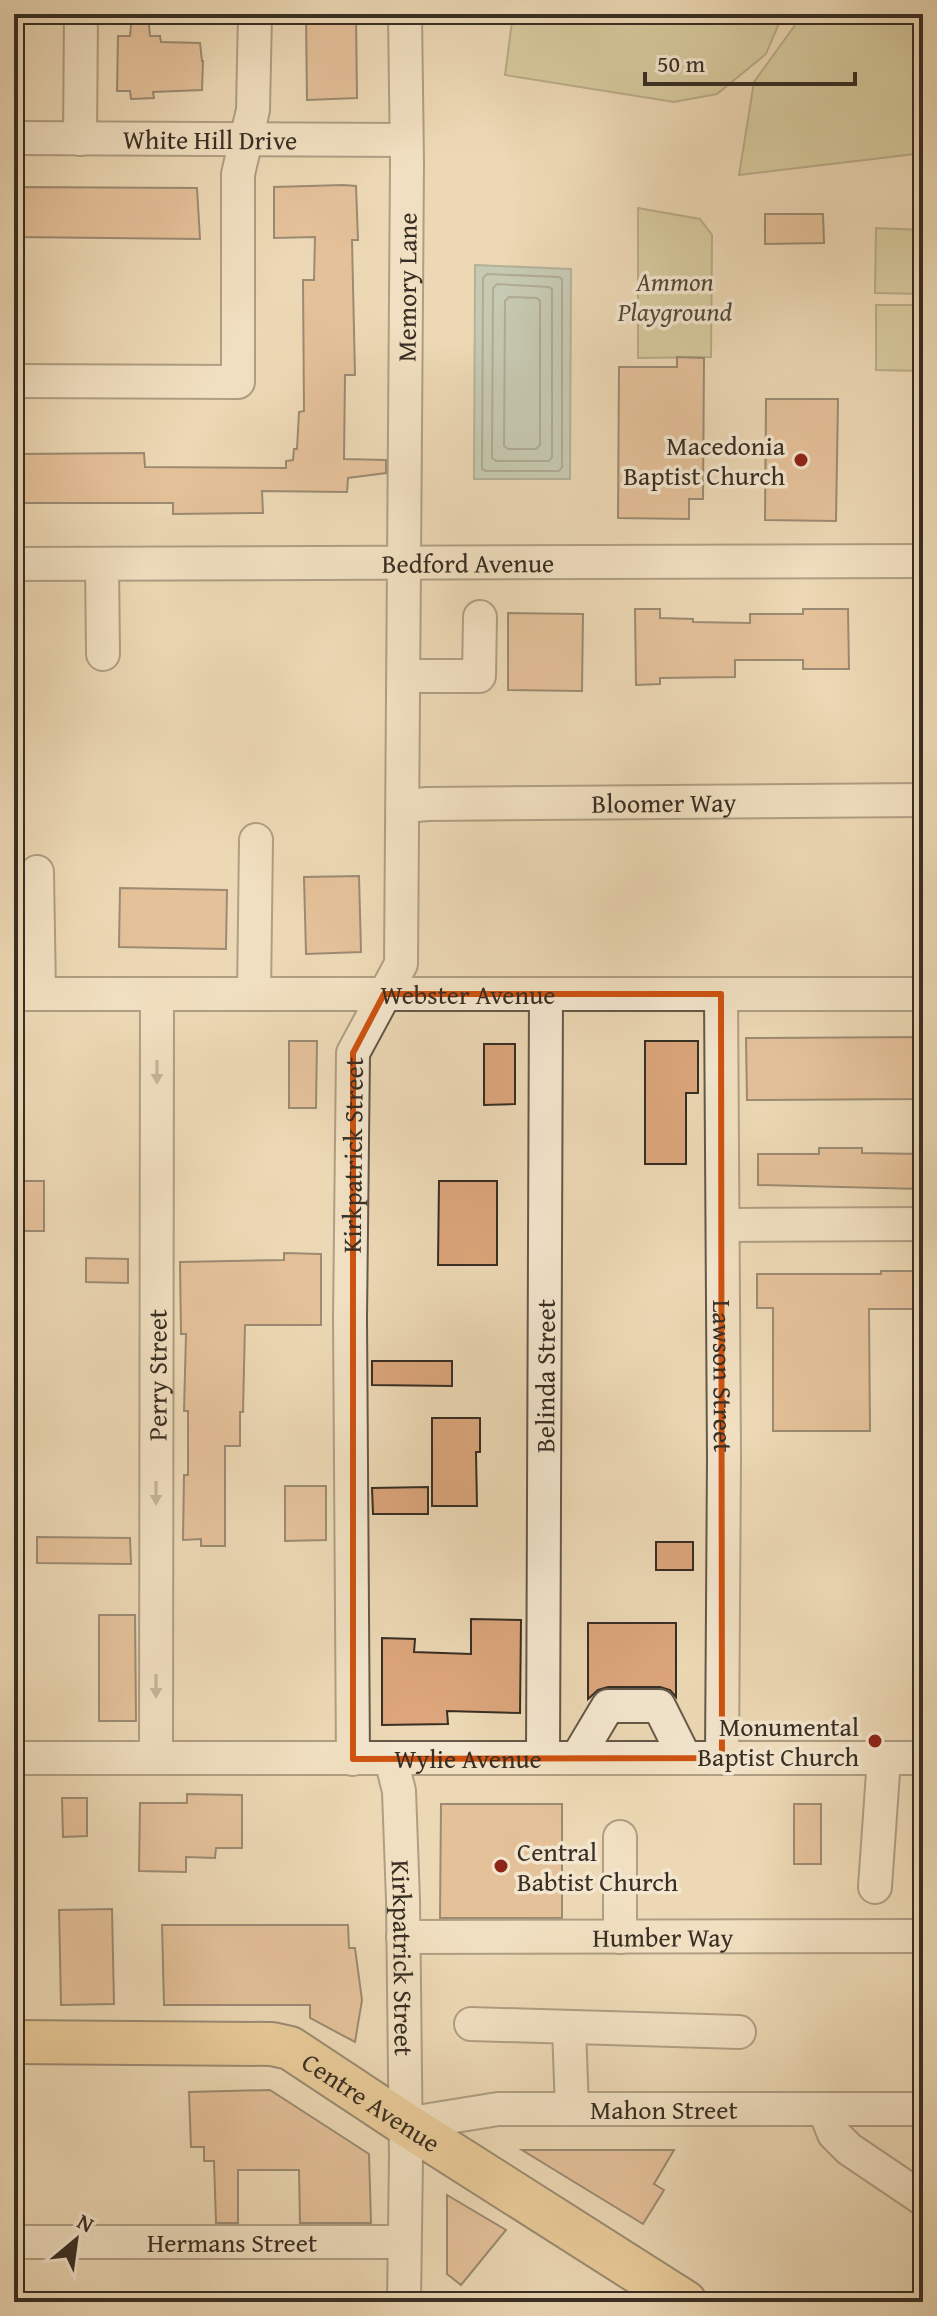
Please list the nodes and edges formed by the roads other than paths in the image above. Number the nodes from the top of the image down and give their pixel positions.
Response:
1 (81, 14) edge
2 (255, 14) edge
3 (405, 14) edge
4 (14, 138) edge
5 (80, 139) junction
6 (245, 139) junction
7 (406, 140) junction
8 (14, 381) edge
9 (923, 561) edge
10 (404, 562) junction
11 (14, 564) edge
12 (102, 564) junction
13 (480, 617) dead end
14 (103, 654) dead end
15 (404, 676) junction
16 (923, 800) edge
17 (404, 806) junction
18 (256, 840) dead end
19 (37, 872) dead end
20 (27, 994) edge
21 (157, 994) junction
22 (254, 994) junction
23 (384, 994) junction
24 (546, 994) junction
25 (721, 994) junction
26 (923, 994) edge
27 (923, 1224) edge
28 (723, 1225) junction
29 (156, 1757) junction
30 (14, 1758) edge
31 (543, 1758) junction
32 (577, 1758) junction
33 (685, 1758) junction
34 (722, 1758) junction
35 (884, 1758) junction
36 (923, 1758) edge
37 (353, 1759) junction
38 (391, 1759) junction
39 (620, 1837) dead end
40 (875, 1887) dead end
41 (923, 1936) edge
42 (403, 1937) junction
43 (620, 1937) junction
44 (471, 2024) dead end
45 (569, 2028) junction
46 (739, 2032) dead end
47 (14, 2042) edge
48 (572, 2109) junction
49 (824, 2109) junction
50 (923, 2109) edge
51 (405, 2124) junction
52 (923, 2199) edge
53 (14, 2242) edge
54 (403, 2242) junction
55 (404, 2302) edge
56 (685, 2302) edge

1 - 5 street
2 - 6 street
3 - 7 street, Memory Lane
4 - 5 street, White Hill Drive
5 - 6 street, White Hill Drive
6 - 7 street, White Hill Drive
6 - 8 street
7 - 10 street, Memory Lane
9 - 10 street, Bedford Avenue
10 - 12 street, Bedford Avenue
10 - 15 street, Kirkpatrick Street
11 - 12 street, Bedford Avenue
12 - 14 street
13 - 15 street
15 - 17 street, Kirkpatrick Street
16 - 17 street, Bloomer Way
17 - 23 street, Kirkpatrick Street
18 - 22 street
19 - 20 street
20 - 21 street, Webster Avenue
21 - 22 street, Webster Avenue
21 -> 29 street, Perry Street
22 - 23 street, Webster Avenue
23 - 24 street, Webster Avenue
23 - 37 street, Kirkpatrick Street
24 - 25 street, Webster Avenue
24 - 31 street, Belinda Street
25 - 26 street, Webster Avenue
25 - 28 street, Lawson Street
27 - 28 street
28 - 34 street, Lawson Street
29 - 30 street, Wylie Avenue
29 - 37 street, Wylie Avenue
31 - 32 street, Wylie Avenue
31 - 38 street, Wylie Avenue
32 - 33 street, Wylie Avenue
32 - 33 street
33 - 34 street, Wylie Avenue
34 - 35 street, Wylie Avenue
35 - 36 street, Wylie Avenue
35 - 40 street
37 - 38 street, Wylie Avenue
38 - 42 street, Kirkpatrick Street
39 - 43 street
41 - 43 street, Humber Way
42 - 43 street, Humber Way
42 - 51 street, Kirkpatrick Street
44 - 45 street
45 - 46 street
45 - 48 street
47 - 51 main road, Centre Avenue
48 - 49 street, Mahon Street
48 - 51 street, Mahon Street
49 - 50 street, Mahon Street
49 - 52 street
51 - 54 street, Kirkpatrick Street
51 - 56 main road, Centre Avenue
53 - 54 street, Hermans Street
54 - 55 street, Kirkpatrick Street

